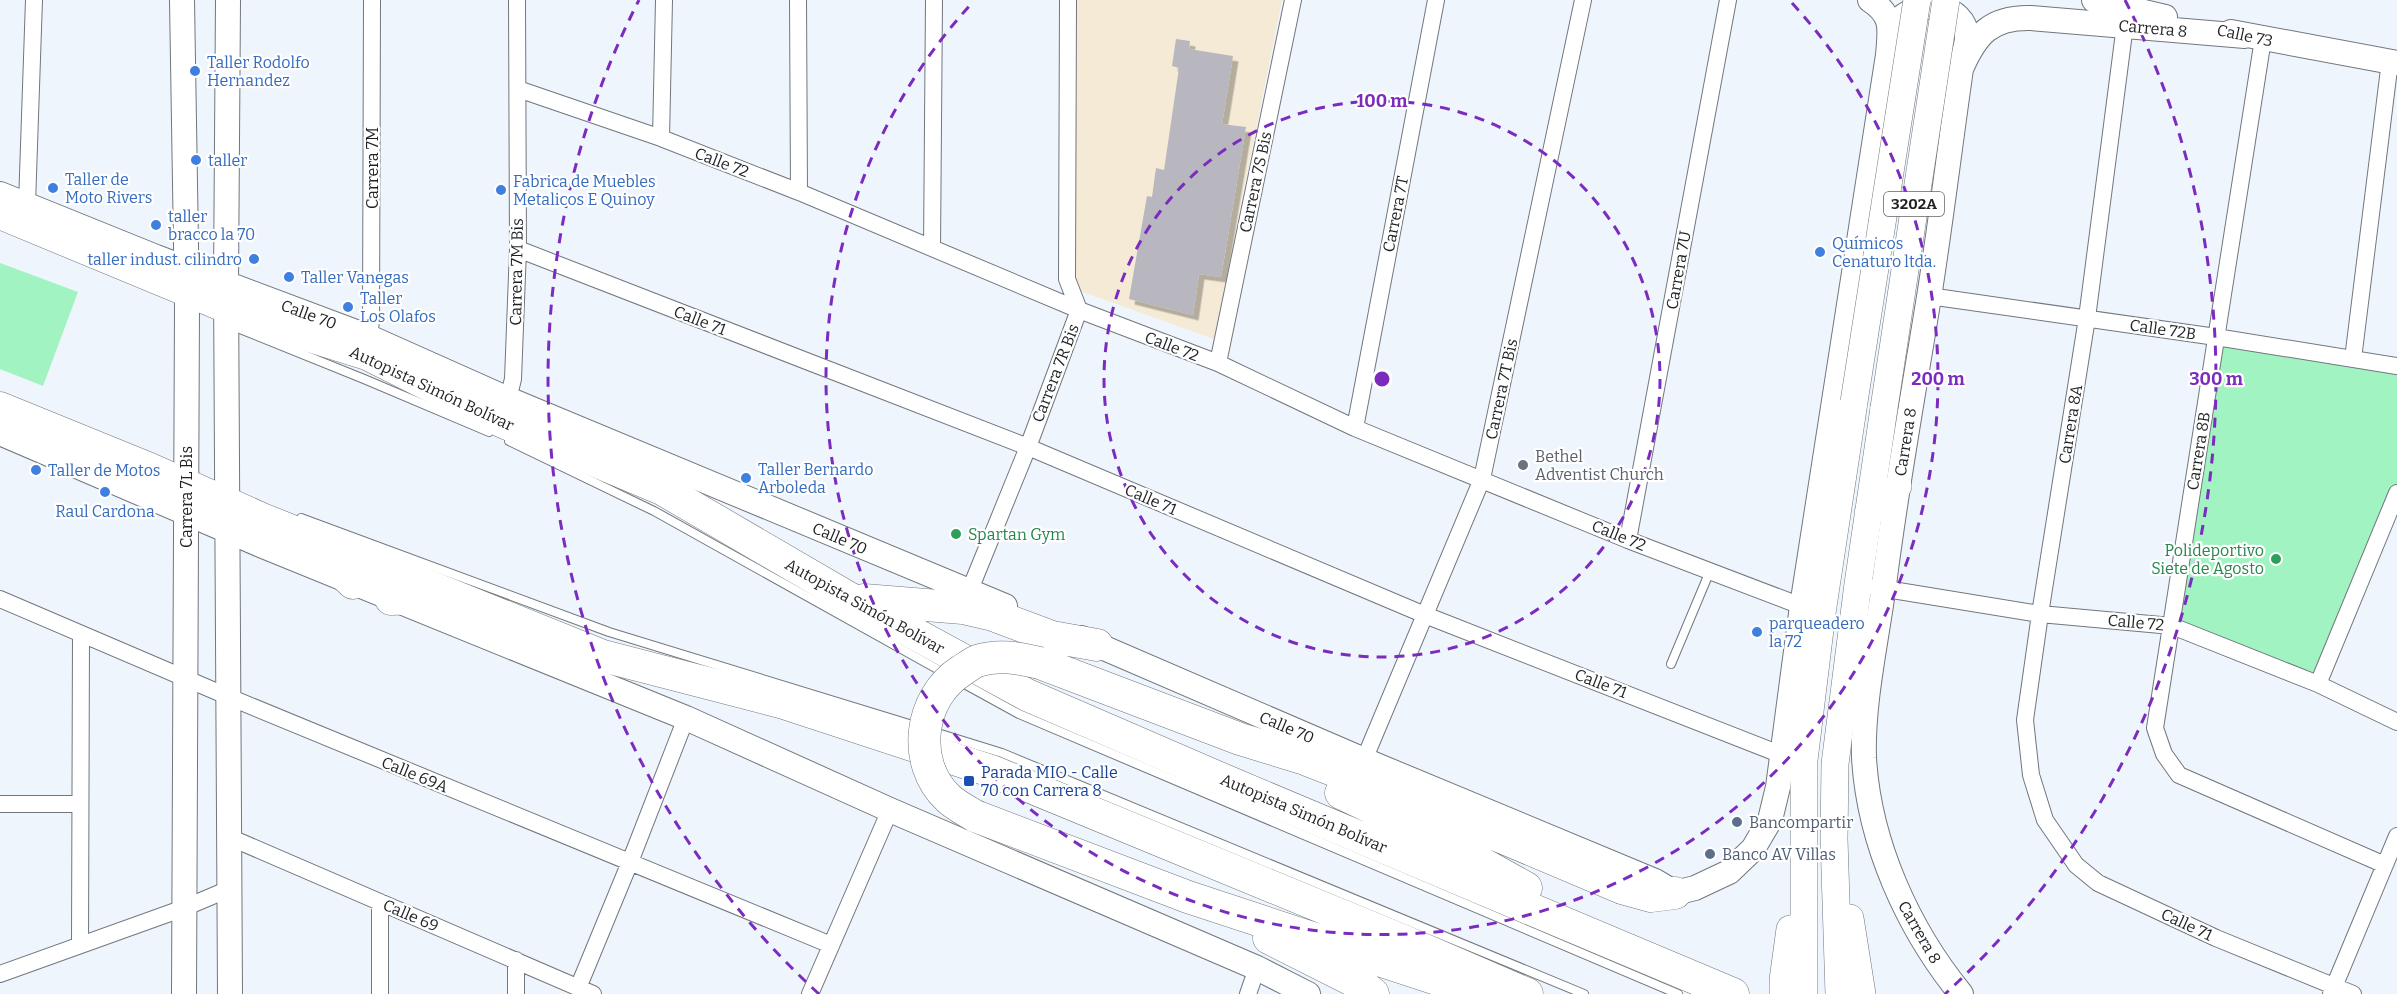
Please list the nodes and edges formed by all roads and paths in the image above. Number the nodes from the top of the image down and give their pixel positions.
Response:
1 (34, 0) edge
2 (182, 0) edge
3 (228, 0) edge
4 (372, 0) edge
5 (517, 0) edge
6 (664, 0) edge
7 (798, 0) edge
8 (934, 0) edge
9 (1068, 0) edge
10 (1293, 0) edge
11 (1436, 0) edge
12 (1583, 0) edge
13 (1728, 0) edge
14 (1870, 0) edge
15 (1917, 0) edge
16 (1946, 0) edge
17 (2094, 0) edge
18 (2125, 25) junction
19 (2254, 37) junction
20 (1888, 55) junction
21 (2394, 62) edge
22 (1961, 69) junction
23 (518, 89) junction
24 (661, 138) junction
25 (799, 192) junction
26 (0, 194) edge
27 (14, 209) edge
28 (932, 248) junction
29 (518, 249) junction
30 (1929, 296) junction
31 (203, 301) junction
32 (1079, 310) junction
33 (2087, 318) junction
34 (2216, 337) junction
35 (368, 346) junction
36 (2353, 359) junction
37 (1218, 363) junction
38 (2397, 366) edge
39 (0, 408) edge
40 (506, 411) junction
41 (1355, 428) junction
42 (0, 433) edge
43 (1028, 447) junction
44 (1482, 480) junction
45 (186, 483) junction
46 (1898, 486) junction
47 (2397, 493) edge
48 (1840, 499) junction
49 (227, 500) junction
50 (1868, 513) junction
51 (1815, 522) junction
52 (299, 525) junction
53 (1628, 540) junction
54 (1833, 548) junction
55 (1710, 571) junction
56 (353, 583) junction
57 (1871, 586) junction
58 (969, 592) junction
59 (457, 597) junction
60 (391, 598) junction
61 (849, 598) junction
62 (0, 599) edge
63 (1812, 610) junction
64 (2040, 614) junction
65 (1425, 615) junction
66 (2172, 626) junction
67 (81, 634) junction
68 (1097, 645) junction
69 (1671, 664) dead end
70 (186, 678) junction
71 (2318, 684) junction
72 (229, 697) junction
73 (686, 718) junction
74 (2397, 722) edge
75 (1240, 739) junction
76 (1782, 755) junction
77 (1364, 760) junction
78 (0, 804) edge
79 (80, 804) junction
80 (890, 810) junction
81 (2045, 820) joint
82 (2397, 836) edge
83 (230, 837) junction
84 (1834, 839) junction
85 (1803, 842) junction
86 (630, 862) junction
87 (2385, 865) junction
88 (229, 889) junction
89 (1675, 893) junction
90 (1188, 897) junction
91 (381, 902) junction
92 (184, 908) junction
93 (80, 945) junction
94 (831, 945) junction
95 (516, 960) junction
96 (1257, 968) junction
97 (0, 974) edge
98 (1674, 985) edge
99 (2332, 990) edge
100 (585, 991) edge
101 (184, 994) edge
102 (230, 994) edge
103 (380, 994) edge
104 (516, 994) edge
105 (810, 994) edge
106 (1248, 994) edge
107 (1308, 994) edge
108 (1373, 994) edge
109 (1482, 994) edge
110 (1527, 994) edge
111 (1584, 994) edge
112 (1733, 994) edge
113 (1783, 994) edge
114 (1804, 994) edge
115 (1839, 994) edge
116 (1863, 994) edge
117 (1961, 994) edge
118 (2353, 994) edge

1 - 27 street
2 - 31 street, Carrera 7L Bis
3 - 31 street, Carrera 7L Bis
4 - 35 street, Carrera 7M
5 - 23 street, Carrera 7M Bis
6 - 24 street
7 - 25 street
8 - 28 street
9 - 32 street, Carrera 7R Bis
10 - 37 street, Carrera 7S Bis
11 - 41 street, Carrera 7T
12 - 44 street, Carrera 7T Bis
13 - 53 street, Carrera 7U
14 - 20 street
15 - 48 main road, 3202A, bridge
16 - 50 main road, Carrera 8 / 3202A, bridge
17 - 19 street, Calle 73
18 - 19 street, Carrera 8
18 - 22 street, Carrera 8
18 - 33 street, Carrera 8A
19 - 21 street, Calle 73
19 - 34 street, Carrera 8B
20 - 22 street
20 - 51 street
21 - 36 street
22 - 30 street, Carrera 8
23 - 24 street, Calle 72
23 - 29 street, Carrera 7M Bis
24 - 25 street, Calle 72
25 - 28 street, Calle 72
26 - 27 street
27 - 31 highway, Autopista Simón Bolívar
28 - 32 street, Calle 72
29 - 40 street, Carrera 7M Bis
29 - 43 street, Calle 71
30 - 33 street, Calle 72B
30 - 46 street, Carrera 8
31 - 35 highway, Autopista Simón Bolívar
31 - 45 street, Carrera 7L Bis
31 - 49 street, Carrera 7L Bis
31 - 98 lane
32 - 37 street, Calle 72
32 - 43 street, Carrera 7R Bis
33 - 34 street, Calle 72B
33 - 64 street, Carrera 8A
34 - 36 street, Calle 72B
34 - 66 street, Carrera 8B
35 - 40 highway, Autopista Simón Bolívar
35 - 40 highway
36 - 38 street, Calle 72B
37 - 41 street, Calle 72
39 - 45 highway
40 - 58 street, Calle 70
40 - 61 highway, Autopista Simón Bolívar
41 - 44 street, Calle 72
42 - 45 street
43 - 58 street, Carrera 7R Bis
43 - 65 street, Calle 71
44 - 53 street, Calle 72
44 - 65 street, Carrera 7T Bis
45 - 49 highway
45 - 70 street, Carrera 7L Bis
46 - 50 main road
46 - 57 street, Carrera 8
47 - 71 street
48 - 51 main road
48 - 54 main road
49 - 52 highway
49 - 56 street
49 - 72 street, Carrera 7L Bis
50 - 57 main road, Carrera 8
51 - 54 main road
51 - 63 street
52 - 56 highway
52 - 59 highway
52 - 111 lane
53 - 55 street, Calle 72
54 - 63 main road
55 - 63 street, Calle 72
55 - 69 lane
56 - 60 street
57 - 64 street, Calle 72
57 - 84 main road, Carrera 8
57 - 117 street, Carrera 8
58 - 68 street, Calle 70
59 - 60 highway
59 - 110 highway
60 - 73 street
61 - 68 highway
61 - 98 highway, Autopista Simón Bolívar
62 - 67 street, Calle 69A
63 - 76 street
63 - 85 main road
64 - 66 street, Calle 72
64 - 81 street, Carrera 8A
65 - 76 street, Calle 71
65 - 77 street, Carrera 7T Bis
66 - 71 street, Calle 72
66 - 87 street, Carrera 8B
67 - 70 street, Calle 69A
67 - 79 street
68 - 77 street, Calle 70
70 - 72 street, Calle 69A
70 - 92 street, Carrera 7L Bis
71 - 74 street, Calle 72
72 - 83 street, Carrera 7L Bis
72 - 86 street, Calle 69A
73 - 80 street
73 - 86 street
75 - 89 highway
75 - 90 highway, bridge
75 - 98 highway
76 - 89 street
77 - 89 street, Calle 70
78 - 79 street
79 - 93 street
80 - 94 street
80 - 96 street
81 - 99 street, Calle 71
82 - 87 street
83 - 88 street, Carrera 7L Bis
83 - 91 street, Calle 69
84 - 115 main road, Carrera 8
84 - 116 main road
85 - 113 main road
85 - 114 main road
86 - 94 street, Calle 69A
86 - 100 street
87 - 99 street
88 - 92 street
88 - 102 street, Carrera 7L Bis
90 - 108 highway
90 - 109 highway
91 - 95 street, Calle 69
91 - 103 street
92 - 93 street
92 - 101 street, Carrera 7L Bis
93 - 97 street
94 - 105 street
95 - 100 street, Calle 69
95 - 104 street
96 - 106 street
96 - 107 street
98 - 112 highway, Autopista Simón Bolívar
99 - 118 street, Calle 71

